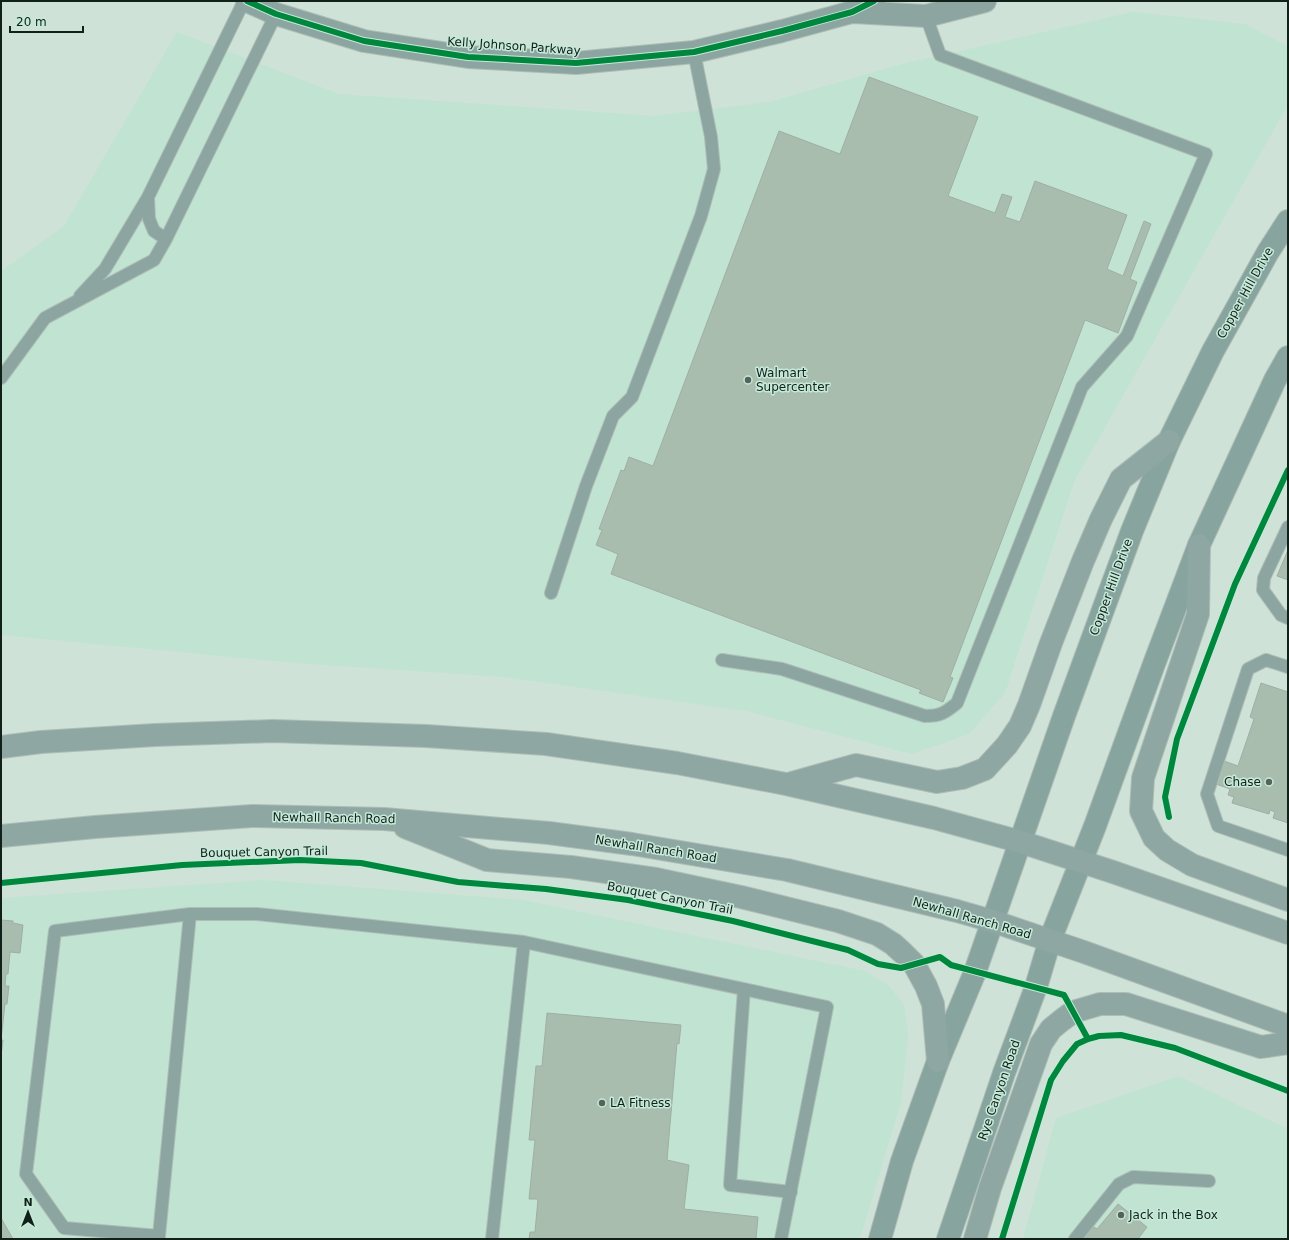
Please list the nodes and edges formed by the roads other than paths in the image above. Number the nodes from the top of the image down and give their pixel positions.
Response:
1 (244, 1) edge
2 (247, 1) edge
3 (874, 1) edge
4 (985, 1) edge
5 (852, 12) junction
6 (276, 14) junction
7 (926, 16) junction
8 (694, 52) junction
9 (148, 197) junction
10 (1288, 220) edge
11 (166, 240) junction
12 (74, 303) junction
13 (1288, 356) edge
14 (1, 378) edge
15 (1169, 441) junction
16 (1288, 527) edge
17 (1199, 545) junction
18 (551, 593) dead end
19 (1288, 618) edge
20 (722, 660) dead end
21 (1288, 667) edge
22 (1, 748) edge
23 (786, 784) junction
24 (384, 818) junction
25 (1, 836) edge
26 (1021, 842) junction
27 (1288, 850) edge
28 (1081, 862) junction
29 (1288, 900) edge
30 (190, 914) junction
31 (992, 921) junction
32 (1288, 933) edge
33 (1050, 940) junction
34 (524, 942) junction
35 (744, 989) junction
36 (1288, 1026) edge
37 (1288, 1043) edge
38 (938, 1061) junction
39 (1209, 1181) dead end
40 (790, 1192) junction
41 (159, 1237) edge
42 (492, 1239) edge
43 (782, 1239) edge
44 (880, 1239) edge
45 (948, 1239) edge
46 (976, 1239) edge
47 (1075, 1239) edge

1 - 9 lane
2 - 6 street, Kelly Johnson Parkway
3 - 5 street, Kelly Johnson Parkway
4 - 7 street, Kelly Johnson Parkway
5 - 7 street, Kelly Johnson Parkway
5 - 8 street, Kelly Johnson Parkway
6 - 8 street, Kelly Johnson Parkway
6 - 11 lane
7 - 20 lane
8 - 18 lane
9 - 11 lane
9 - 12 lane
10 - 15 main road, Copper Hill Drive
11 - 12 lane
12 - 14 lane
13 - 17 main road
15 - 23 main road
15 - 26 main road, Copper Hill Drive
16 - 19 lane
17 - 28 main road
17 - 29 main road
21 - 27 lane
22 - 23 main road
23 - 26 main road
24 - 25 main road, Newhall Ranch Road
24 - 31 main road, Newhall Ranch Road
24 - 38 main road
26 - 28 main road
26 - 31 main road, Copper Hill Drive
28 - 32 main road
28 - 33 main road
30 - 34 lane
30 - 41 lane
30 - 41 lane
31 - 33 main road, Newhall Ranch Road
31 - 38 main road, Copper Hill Drive
33 - 36 main road, Newhall Ranch Road
33 - 45 main road, Rye Canyon Road
34 - 35 lane
34 - 42 lane
35 - 40 lane
35 - 40 lane
37 - 46 main road
38 - 44 main road
39 - 47 lane
40 - 43 lane

